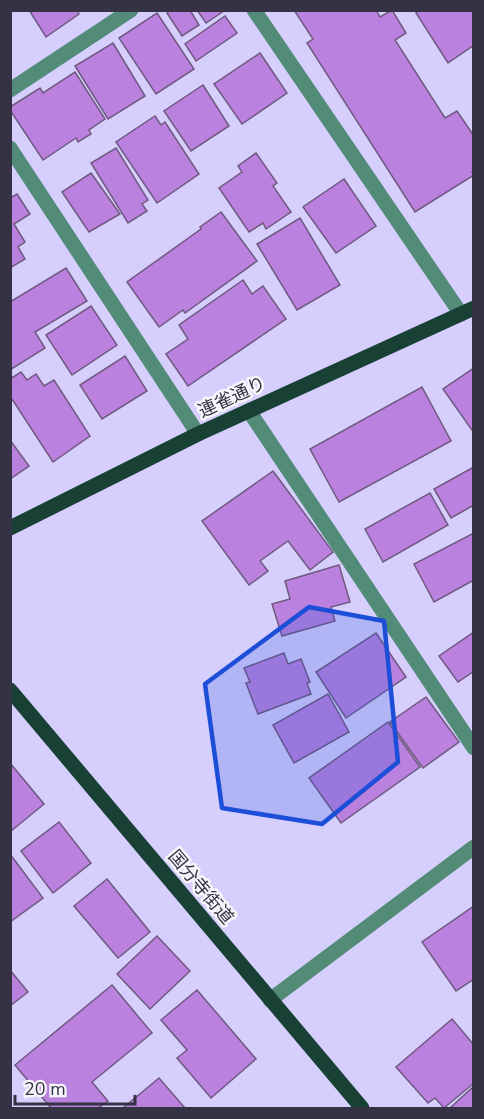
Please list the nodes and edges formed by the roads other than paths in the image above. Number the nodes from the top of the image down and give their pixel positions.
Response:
1 (131, 10) edge
2 (254, 10) edge
3 (10, 90) edge
4 (10, 148) edge
5 (467, 311) edge
6 (249, 411) junction
7 (198, 434) junction
8 (10, 528) edge
9 (10, 690) edge
10 (474, 748) edge
11 (474, 847) edge
12 (270, 1000) junction
13 (362, 1108) edge

1 - 3 street
2 - 5 street
4 - 7 street
5 - 6 main road, 連雀通り
6 - 7 main road, 連雀通り
6 - 10 street
7 - 8 main road, 連雀通り
9 - 12 main road, 国分寺街道
11 - 12 street
12 - 13 main road, 国分寺街道

